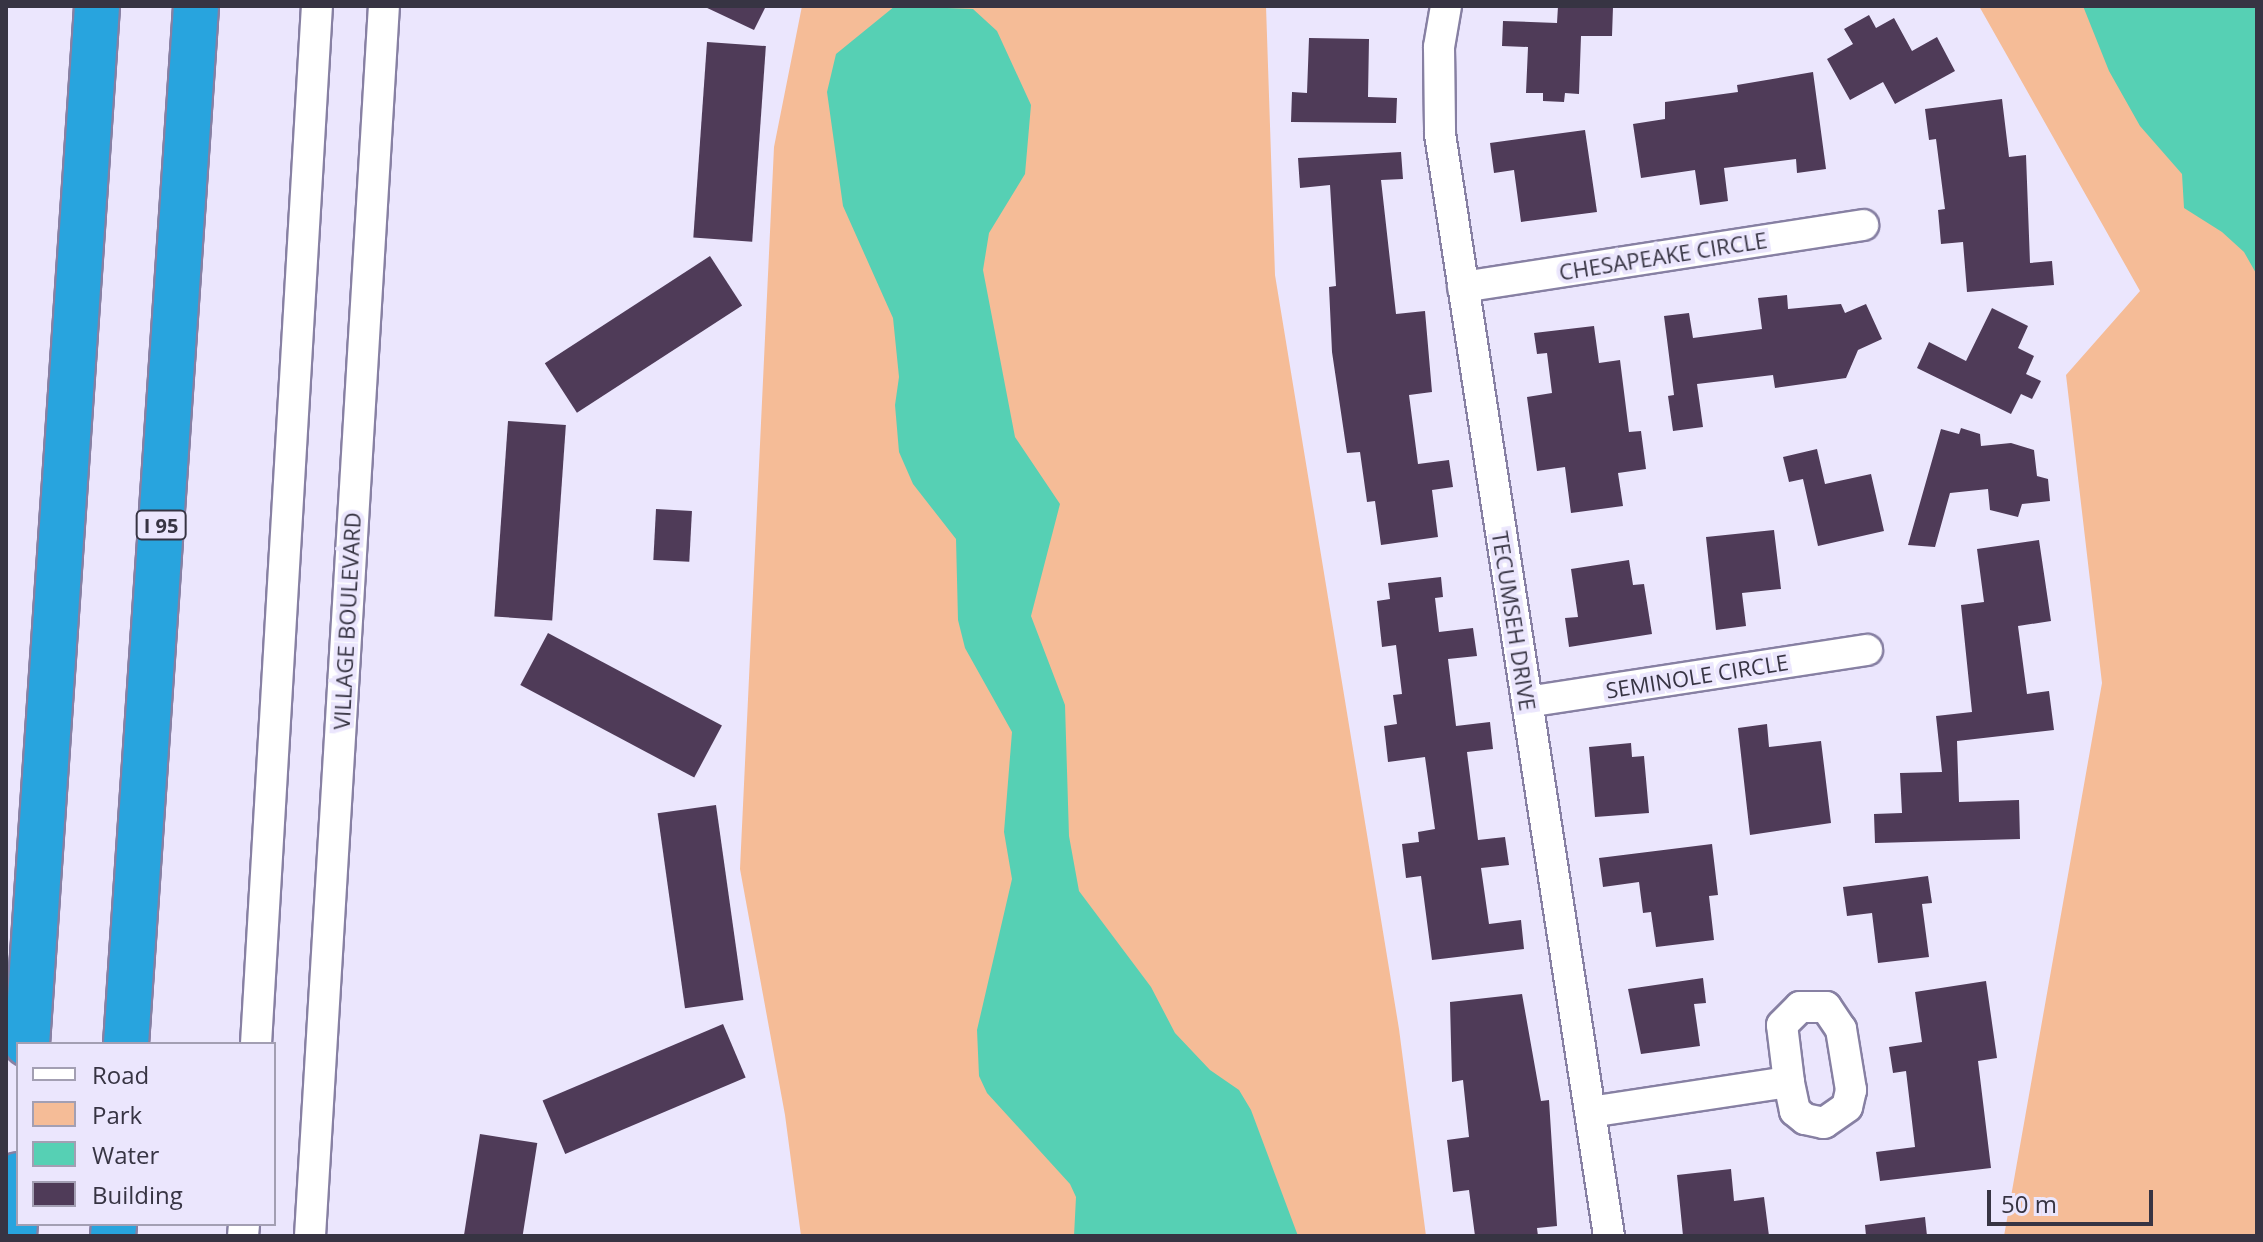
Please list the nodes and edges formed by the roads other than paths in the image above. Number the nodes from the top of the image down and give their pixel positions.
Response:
1 (97, 6) edge
2 (196, 6) edge
3 (317, 6) edge
4 (384, 6) edge
5 (1446, 6) edge
6 (1863, 225) dead end
7 (1463, 287) junction
8 (1867, 650) dead end
9 (1527, 702) junction
10 (27, 1042) edge
11 (126, 1042) edge
12 (256, 1042) edge
13 (1789, 1082) dead end
14 (1590, 1112) junction
15 (16, 1206) edge
16 (14, 1236) edge
17 (310, 1236) edge
18 (1609, 1236) edge

1 - 10 highway
2 - 11 highway, I 95
3 - 12 street
4 - 17 street, VILLAGE BOULEVARD
5 - 7 street, TECUMSEH DRIVE
6 - 7 street, CHESAPEAKE CIRCLE
7 - 9 street, TECUMSEH DRIVE
8 - 9 street, SEMINOLE CIRCLE
9 - 14 street, TECUMSEH DRIVE
13 - 14 street
14 - 18 street, TECUMSEH DRIVE
15 - 16 highway

